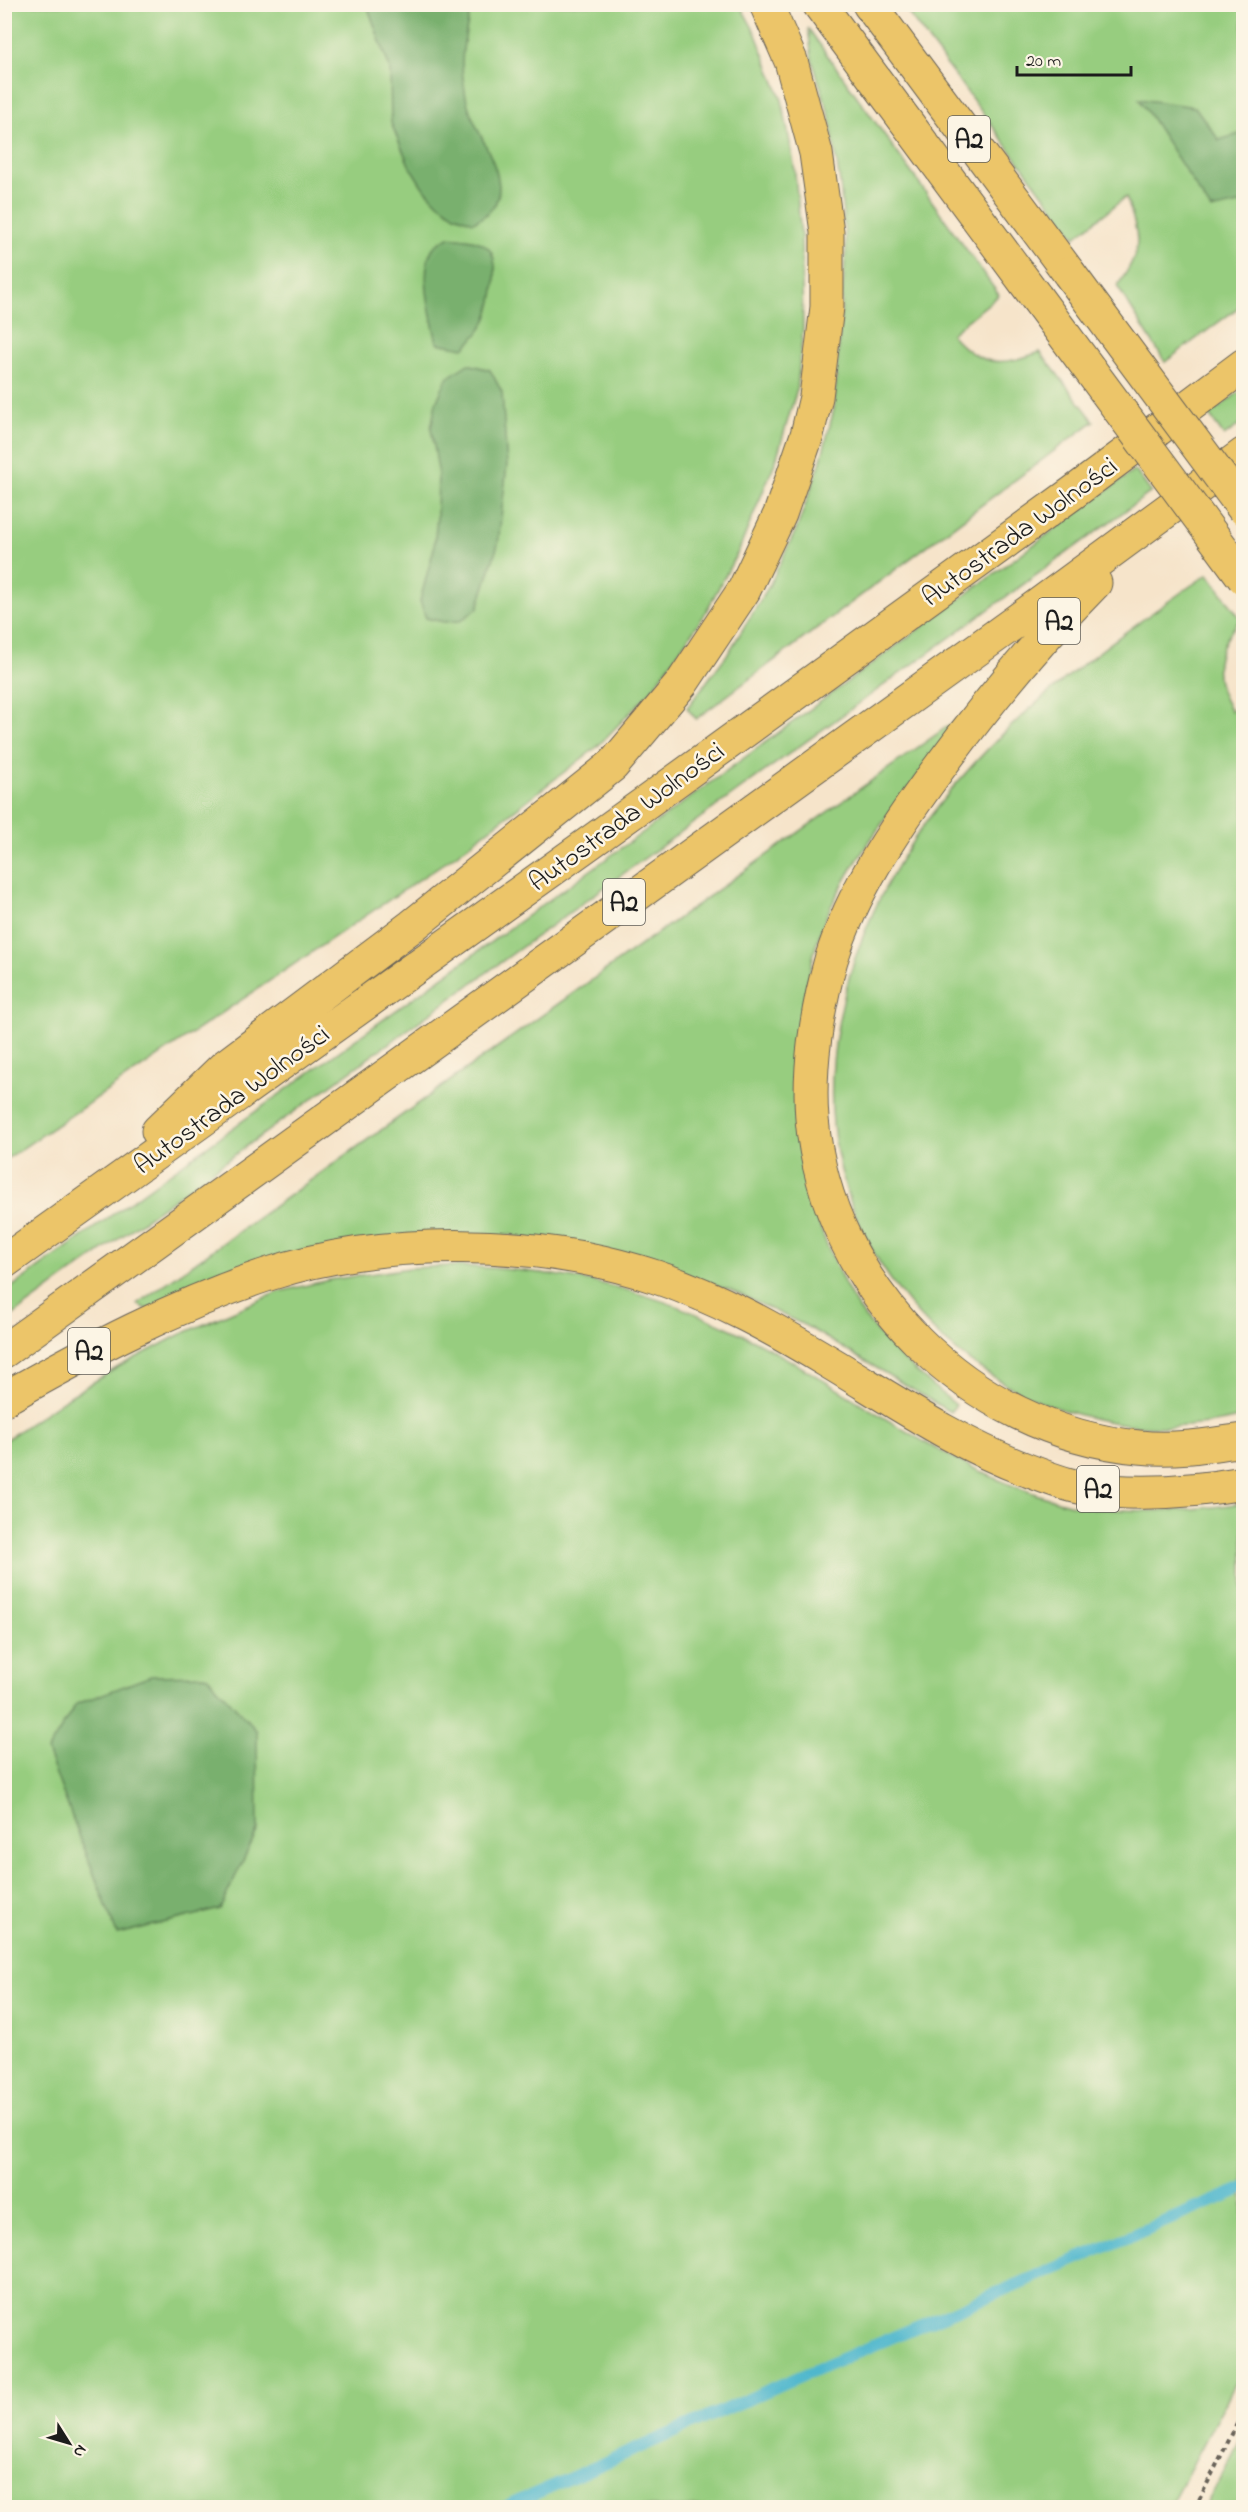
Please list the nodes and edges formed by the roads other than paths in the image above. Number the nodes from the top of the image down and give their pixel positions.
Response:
1 (766, 4) edge
2 (819, 4) edge
3 (869, 4) edge
4 (1244, 365) edge
5 (1244, 455) edge
6 (1244, 509) edge
7 (1244, 578) edge
8 (79, 1208) junction
9 (4, 1262) edge
10 (4, 1350) edge
11 (4, 1399) edge
12 (1244, 1440) edge
13 (1244, 1484) edge

1 - 8 highway, A2
2 - 7 highway, A2, bridge
3 - 6 highway, A2, bridge
4 - 8 highway, Autostrada Wolności / A2
5 - 10 highway, A2
5 - 12 highway, A2
8 - 9 highway, Autostrada Wolności / A2
11 - 13 highway, A2

